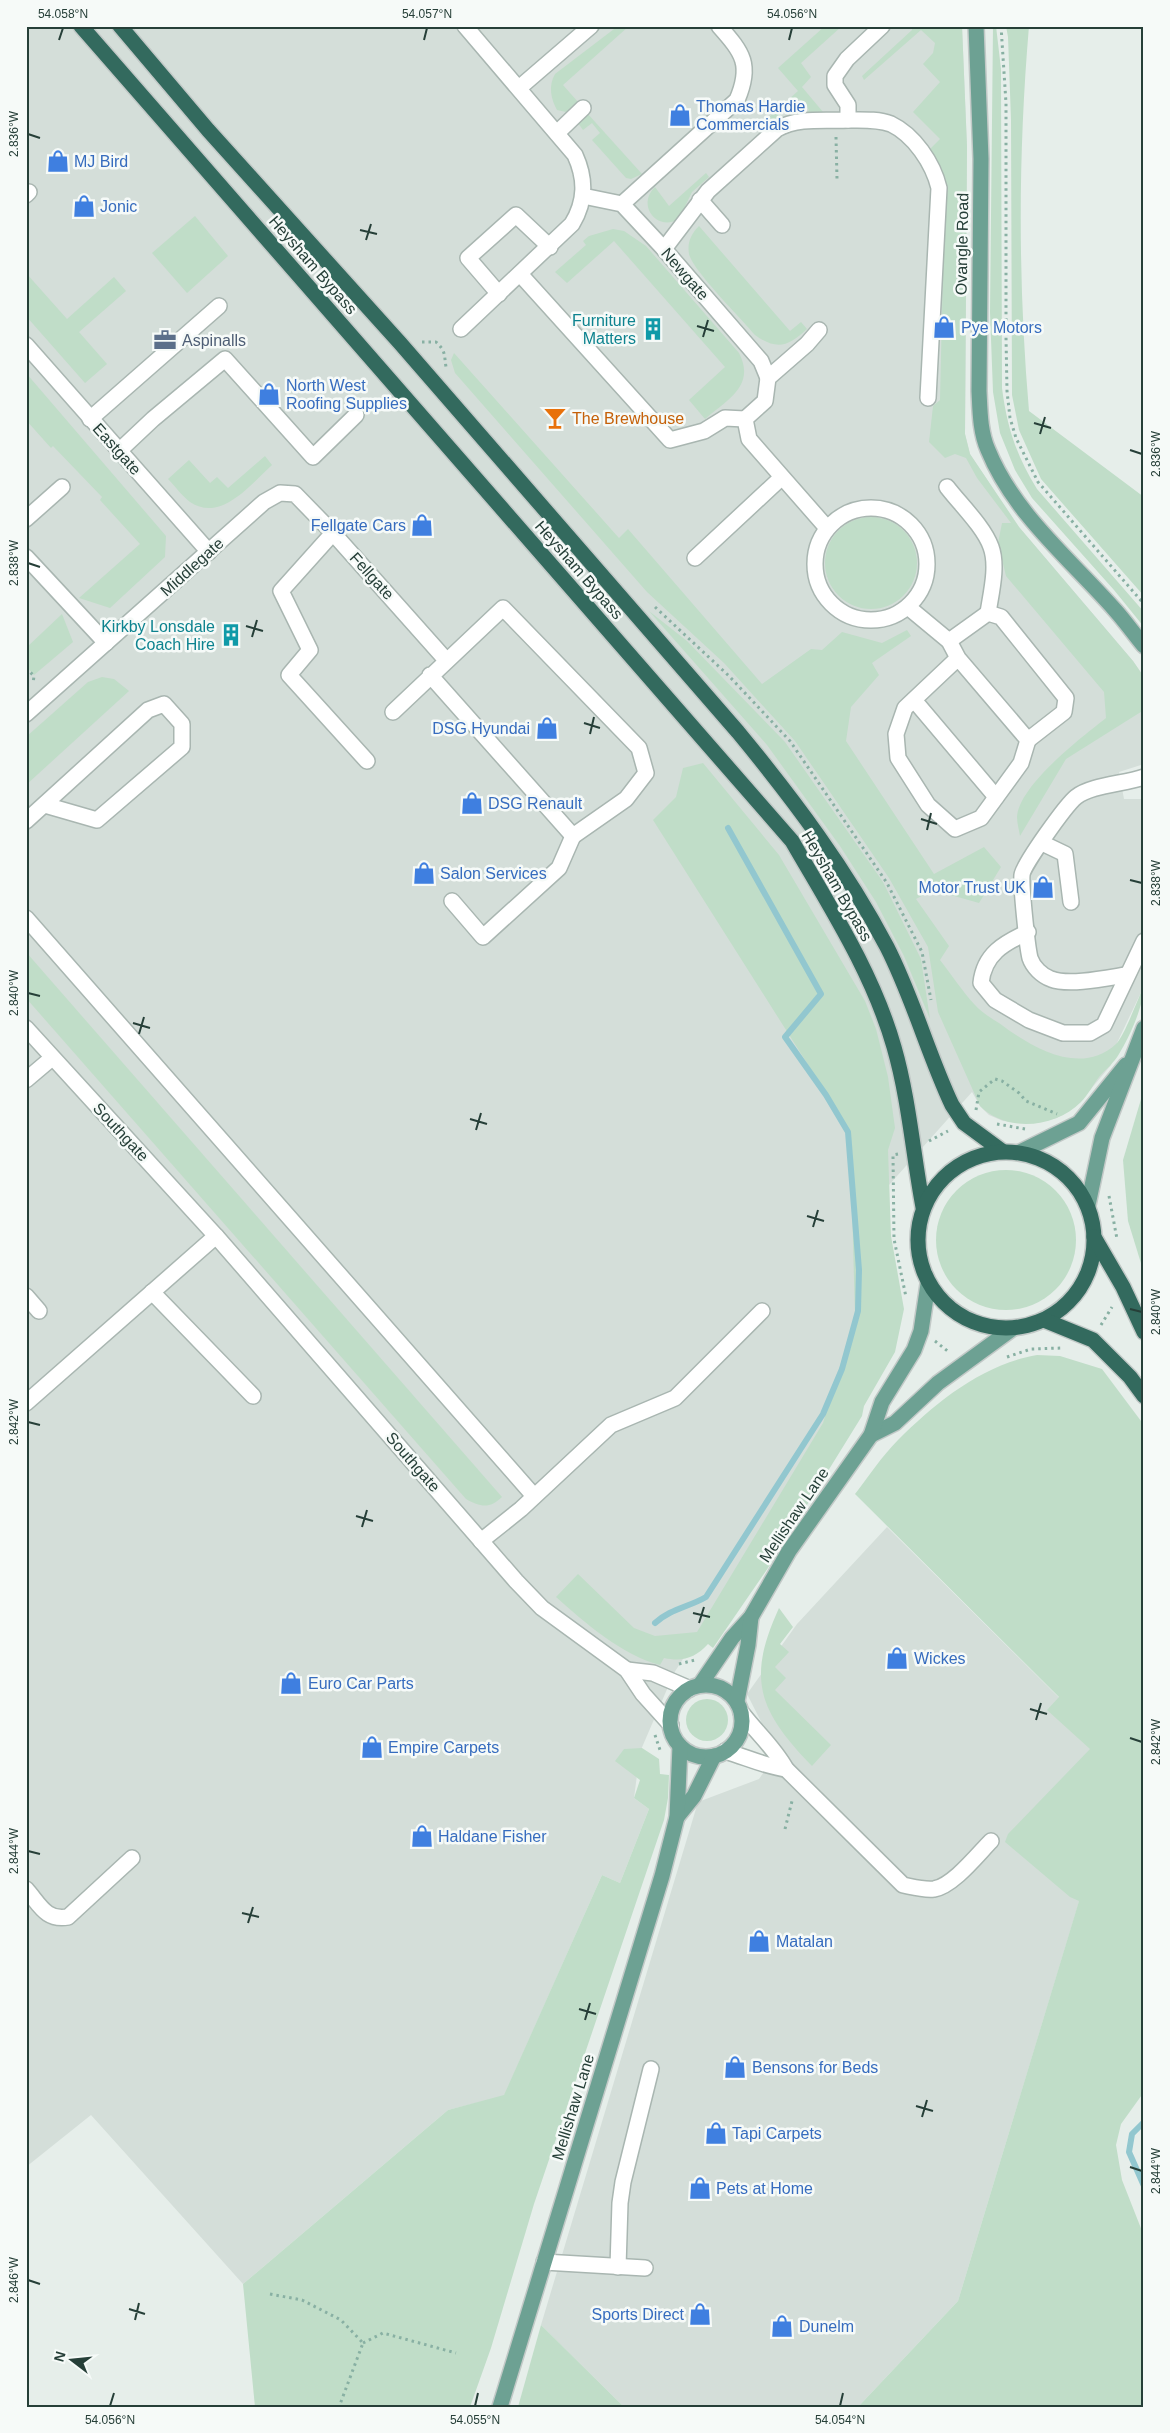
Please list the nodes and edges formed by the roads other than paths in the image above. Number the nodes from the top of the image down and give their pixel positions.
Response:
1 (80, 26) edge
2 (120, 26) edge
3 (465, 26) edge
4 (591, 26) edge
5 (719, 26) edge
6 (882, 26) edge
7 (976, 26) edge
8 (519, 88) junction
9 (583, 108) dead end
10 (842, 120) junction
11 (557, 133) junction
12 (583, 196) junction
13 (700, 200) junction
14 (622, 204) junction
15 (722, 225) dead end
16 (550, 247) junction
17 (664, 249) junction
18 (520, 274) junction
19 (499, 294) junction
20 (219, 306) dead end
21 (461, 329) dead end
22 (819, 330) dead end
23 (26, 345) edge
24 (768, 378) junction
25 (928, 398) dead end
26 (356, 415) dead end
27 (90, 419) junction
28 (746, 419) junction
29 (119, 451) junction
30 (782, 478) junction
31 (62, 487) dead end
32 (947, 487) dead end
33 (295, 494) joint
34 (26, 519) edge
35 (827, 528) junction
36 (333, 533) junction
37 (209, 552) junction
38 (26, 557) edge
39 (695, 558) dead end
40 (908, 607) junction
41 (988, 613) junction
42 (949, 641) junction
43 (106, 643) junction
44 (1144, 646) edge
45 (958, 658) junction
46 (446, 660) junction
47 (430, 676) junction
48 (914, 700) junction
49 (393, 712) dead end
50 (26, 714) edge
51 (1028, 740) junction
52 (368, 761) dead end
53 (1144, 776) edge
54 (1136, 783) edge
55 (996, 797) junction
56 (45, 805) junction
57 (26, 821) edge
58 (573, 836) junction
59 (1042, 843) junction
60 (452, 900) dead end
61 (1072, 902) dead end
62 (26, 918) edge
63 (1028, 932) junction
64 (1144, 941) edge
65 (1126, 975) junction
66 (26, 1028) edge
67 (1144, 1028) edge
68 (52, 1058) junction
69 (1130, 1060) junction
70 (26, 1080) edge
71 (1002, 1151) junction
72 (1020, 1152) junction
73 (1088, 1205) junction
74 (923, 1207) junction
75 (216, 1236) junction
76 (1094, 1237) junction
77 (928, 1284) junction
78 (152, 1292) junction
79 (26, 1296) edge
80 (39, 1311) dead end
81 (762, 1312) dead end
82 (1044, 1320) junction
83 (1012, 1329) junction
84 (1144, 1332) edge
85 (253, 1396) dead end
86 (1144, 1396) edge
87 (26, 1403) edge
88 (871, 1435) junction
89 (534, 1496) junction
90 (481, 1541) junction
91 (751, 1617) junction
92 (628, 1670) junction
93 (695, 1687) junction
94 (739, 1706) junction
95 (671, 1725) junction
96 (680, 1746) junction
97 (720, 1754) junction
98 (786, 1769) junction
99 (678, 1817) junction
100 (991, 1841) dead end
101 (132, 1858) dead end
102 (26, 1889) edge
103 (651, 2068) dead end
104 (544, 2262) junction
105 (618, 2267) junction
106 (645, 2268) dead end
107 (500, 2407) edge

1 - 74 highway, Heysham Bypass
2 - 71 highway, Heysham Bypass
3 - 8 street
4 - 8 street
5 - 14 street
6 - 10 street
7 - 44 main road, Ovangle Road
8 - 11 street
9 - 11 street
10 - 13 street
10 - 25 street
11 - 12 street
12 - 14 street
12 - 16 street
13 - 15 street
13 - 17 street
14 - 17 street, Newgate
16 - 18 street
16 - 19 street
17 - 24 street, Newgate
18 - 19 street
18 - 28 street
19 - 21 street
20 - 27 street
22 - 24 street
23 - 27 street, Eastgate
24 - 28 street
26 - 29 street
27 - 29 street, Eastgate
28 - 30 street
29 - 37 street, Eastgate
30 - 35 street
30 - 39 street
31 - 34 street
32 - 41 street
33 - 36 street, Fellgate
33 - 37 street, Middlegate
35 - 40 street
35 - 40 street
36 - 46 street, Fellgate
36 - 52 street
37 - 43 street, Middlegate
38 - 43 street
40 - 42 street
41 - 42 street
41 - 51 street
42 - 45 street
43 - 50 street, Middlegate
45 - 48 street
45 - 51 street
46 - 47 street
46 - 58 street
47 - 49 street
47 - 58 street
48 - 55 street
48 - 55 street
51 - 55 street
53 - 54 street
54 - 59 street
56 - 56 street
56 - 57 street
58 - 60 street
59 - 61 street
59 - 63 street
62 - 89 street
63 - 65 street
63 - 65 street
64 - 65 street
66 - 68 street, Southgate
67 - 69 main road
68 - 70 street
68 - 75 street, Southgate
69 - 72 main road
69 - 73 main road
71 - 72 highway
71 - 74 highway
72 - 73 highway
73 - 76 highway
74 - 77 highway
75 - 78 street
75 - 90 street, Southgate
76 - 82 highway
76 - 84 highway
77 - 83 highway
77 - 88 main road, Mellishaw Lane
78 - 85 street
78 - 87 street
79 - 80 street
81 - 89 street
82 - 83 highway
82 - 86 highway
83 - 88 main road, Mellishaw Lane
88 - 91 main road, Mellishaw Lane
89 - 90 street
90 - 92 street, Southgate
91 - 93 main road, Mellishaw Lane
91 - 94 main road, Mellishaw Lane
92 - 93 street, Southgate
92 - 95 street, Southgate
93 - 94 main road
93 - 95 main road
94 - 97 main road
94 - 98 street
95 - 96 main road
96 - 97 main road
96 - 99 main road, Mellishaw Lane
97 - 98 street
97 - 99 main road, Mellishaw Lane
98 - 100 street
99 - 104 main road, Mellishaw Lane
101 - 102 street
103 - 105 street
104 - 105 street
104 - 107 main road, Mellishaw Lane
105 - 106 street

